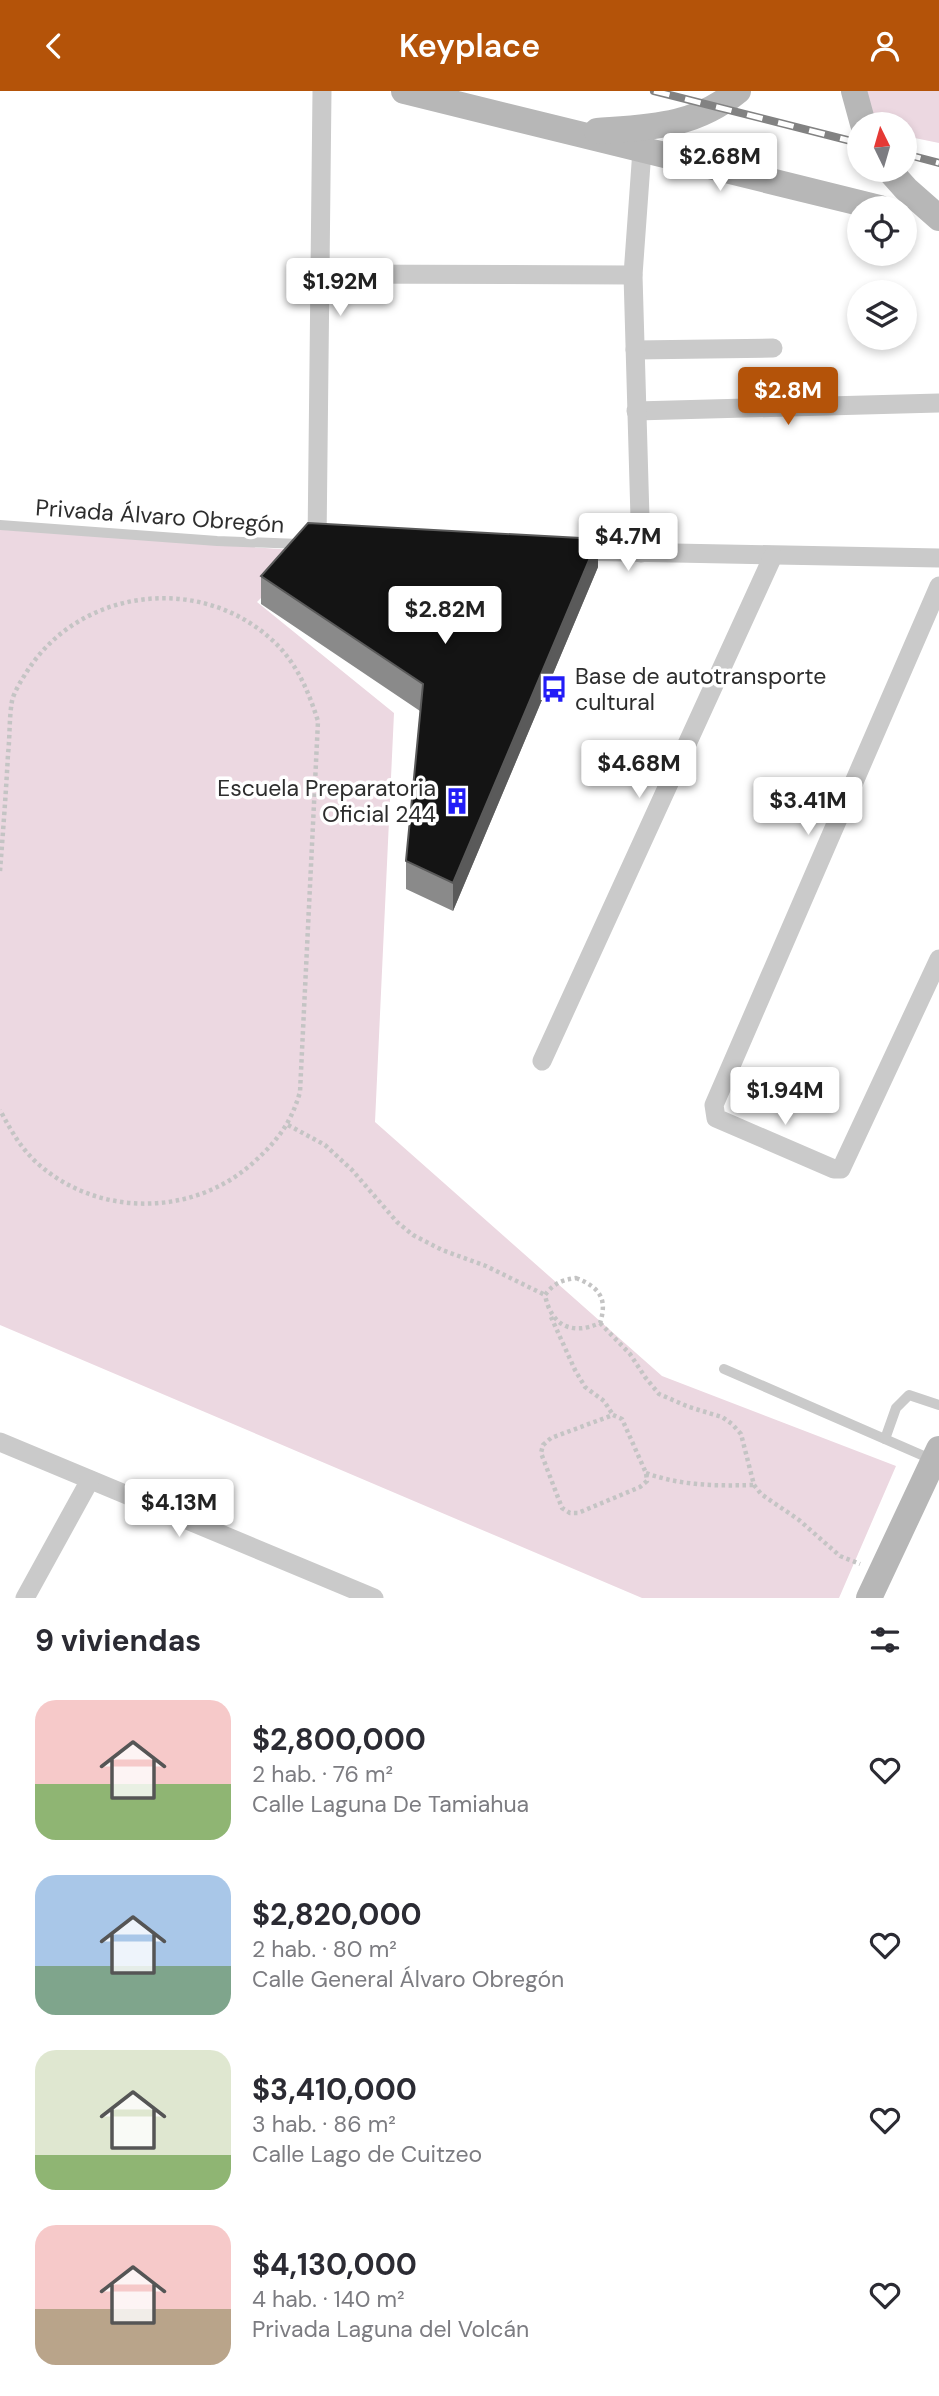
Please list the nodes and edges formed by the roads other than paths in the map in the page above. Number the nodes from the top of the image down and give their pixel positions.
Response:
1 (322, 91) edge
2 (404, 91) edge
3 (738, 91) edge
4 (854, 91) edge
5 (860, 112) edge
6 (570, 132) junction
7 (642, 150) junction
8 (900, 182) edge
9 (847, 200) edge
10 (917, 216) edge
11 (939, 221) edge
12 (320, 274) junction
13 (633, 275) junction
14 (774, 348) dead end
15 (635, 350) junction
16 (939, 403) edge
17 (636, 411) junction
18 (0, 525) edge
19 (317, 544) junction
20 (344, 545) edge
21 (547, 551) edge
22 (641, 553) junction
23 (773, 556) junction
24 (939, 558) edge
25 (939, 586) edge
26 (939, 959) edge
27 (542, 1061) dead end
28 (724, 1369) dead end
29 (939, 1405) edge
30 (885, 1439) junction
31 (0, 1442) edge
32 (937, 1455) edge
33 (90, 1480) junction
34 (24, 1598) edge
35 (374, 1598) edge
36 (869, 1598) edge

1 - 12 street
2 - 6 main road
3 - 6 main road
4 - 5 main road
6 - 7 main road
7 - 9 main road
7 - 13 street
8 - 11 main road
10 - 11 main road
12 - 13 street
12 - 19 street
13 - 15 street
14 - 15 street
15 - 17 street
16 - 17 street
17 - 22 street
18 - 19 lane, Privada Álvaro Obregón
19 - 20 street
21 - 22 street
22 - 23 street
23 - 24 street
23 - 27 street
25 - 26 street
28 - 30 lane
29 - 30 lane
30 - 32 lane
31 - 33 street
32 - 36 main road
33 - 34 street
33 - 35 street

